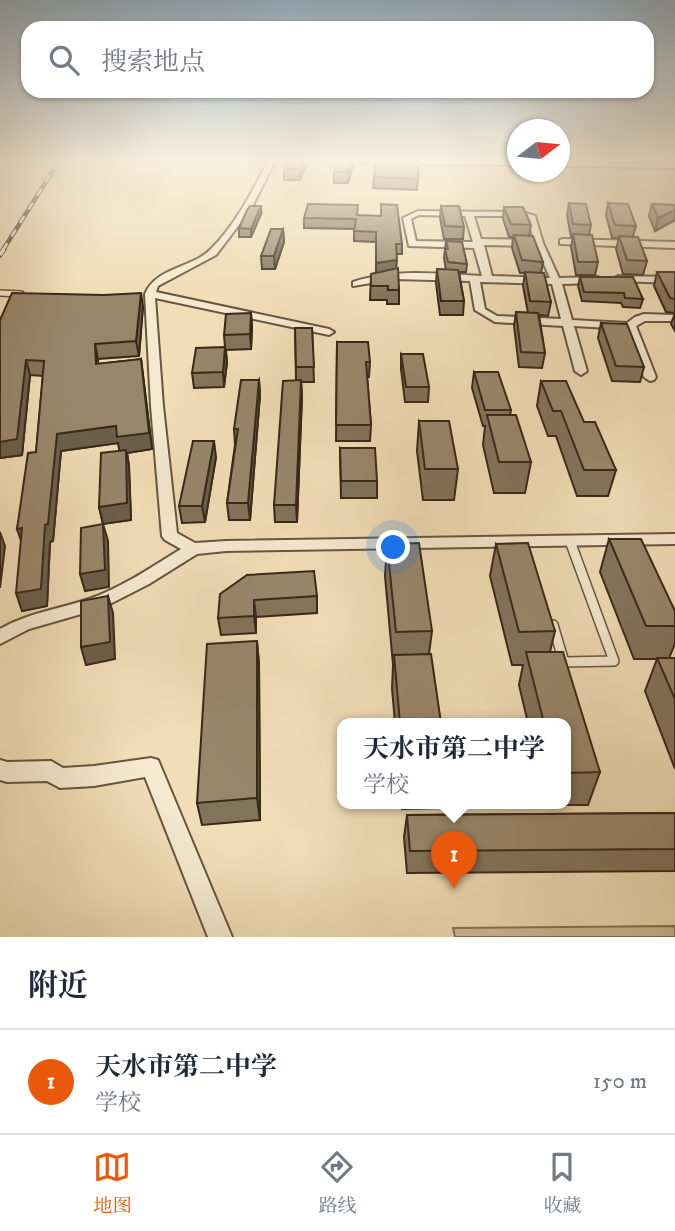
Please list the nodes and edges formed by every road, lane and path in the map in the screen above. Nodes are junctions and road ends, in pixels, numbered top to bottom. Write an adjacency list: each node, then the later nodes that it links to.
1 (249, 205): 14 (street)
2 (469, 214): 4 (street); 5 (street); 5 (street)
3 (563, 242): 6 (street)
4 (539, 243): 5 (street); 10 (street)
5 (479, 244): 8 (street)
6 (675, 245)
7 (475, 279): 8 (street); 11 (street); 16 (street)
8 (488, 279): 10 (street)
9 (675, 280): 10 (street)
10 (556, 281): 16 (street)
11 (356, 284)
12 (0, 293): 13 (lane)
13 (31, 294)
14 (146, 298): 18 (street); 23 (street)
15 (675, 318): 17 (street)
16 (568, 325): 17 (street); 19 (street)
17 (629, 326): 20 (street)
18 (329, 332)
19 (581, 371)
20 (650, 377)
21 (675, 539): 22 (street)
22 (570, 541): 23 (street); 24 (lane)
23 (192, 549): 25 (street)
24 (548, 608)
25 (0, 637)
26 (0, 770): 27 (street)
27 (220, 937)

